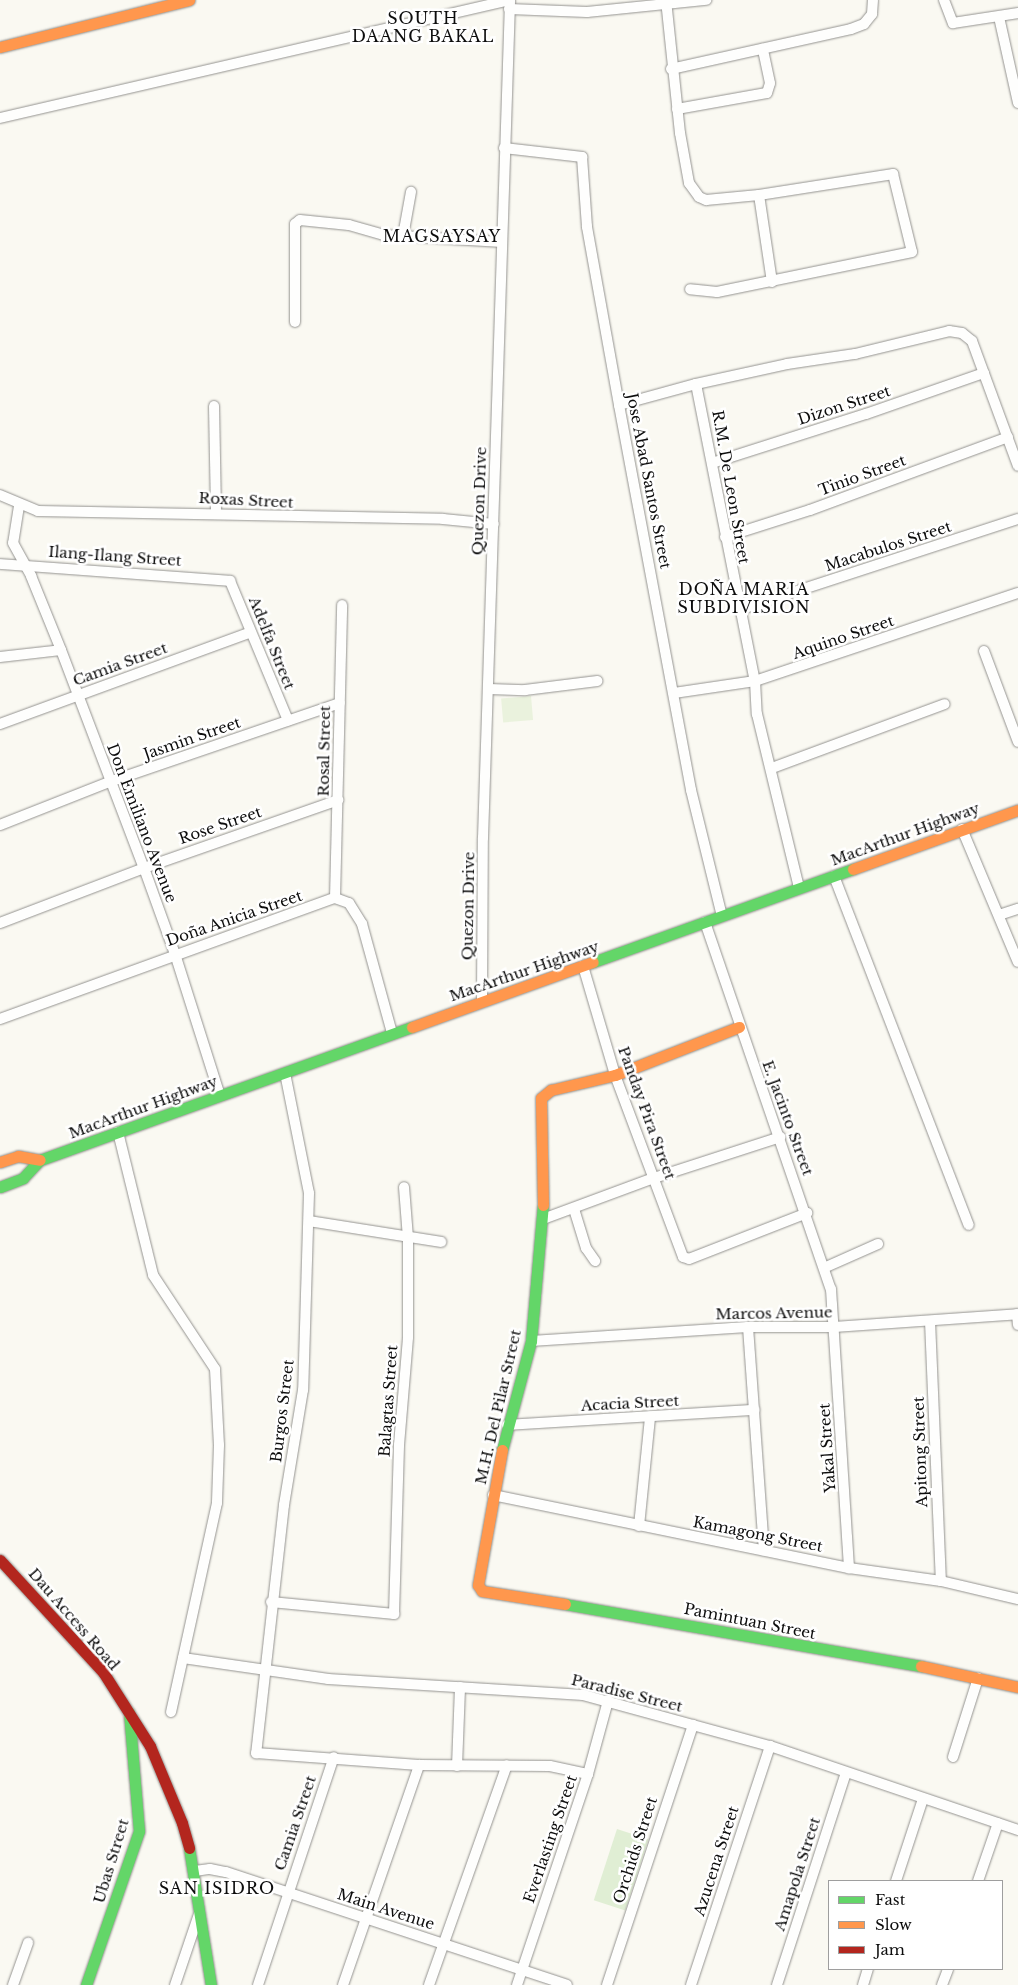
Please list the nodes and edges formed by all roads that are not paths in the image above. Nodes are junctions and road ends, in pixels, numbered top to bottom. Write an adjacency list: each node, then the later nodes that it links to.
1 (189, 0): 9 (main road)
2 (706, 0): 6 (street)
3 (872, 0): 10 (street)
4 (944, 0): 8 (street)
5 (509, 3): 6 (street); 14 (street); 15 (street, Quezon Drive)
6 (666, 3): 11 (street)
7 (1018, 13): 8 (street)
8 (999, 17): 12 (street)
9 (0, 47)
10 (763, 50): 11 (street); 13 (street)
11 (672, 69): 13 (street)
12 (1018, 103)
13 (677, 109): 17 (street)
14 (0, 118)
15 (504, 148): 19 (street, Quezon Drive); 25 (street, Jose Abad Santos Street)
16 (411, 192): 18 (street)
17 (760, 195): 20 (street); 20 (street)
18 (404, 236): 19 (street); 22 (street)
19 (502, 242): 34 (street, Quezon Drive)
20 (772, 282): 21 (street)
21 (690, 289)
22 (295, 322)
23 (984, 373): 24 (street); 27 (street); 28 (street, Dizon Street)
24 (696, 384): 25 (street); 28 (street, R.M. De Leon Street)
25 (619, 405): 49 (street, Jose Abad Santos Street)
26 (214, 406): 32 (street)
27 (1008, 437): 29 (street); 35 (street, Tinio Street)
28 (712, 463): 35 (street, R.M. De Leon Street)
29 (1018, 466)
30 (0, 496): 31 (street, Roxas Street)
31 (19, 506): 32 (street, Roxas Street); 37 (street, Don Emiliano Avenue)
32 (216, 512): 34 (street, Roxas Street)
33 (1018, 519): 41 (street, Macabulos Street)
34 (494, 524): 48 (street, Quezon Drive)
35 (724, 538): 41 (street, R.M. De Leon Street)
36 (0, 564): 37 (street, Ilang-Ilang Street)
37 (25, 564): 38 (street, Ilang-Ilang Street); 43 (street, Don Emiliano Avenue)
38 (227, 580): 42 (street, Adelfa Street)
39 (1018, 593): 47 (street, Aquino Street)
40 (342, 605): 51 (street, Rosal Street)
41 (739, 610): 47 (street, R.M. De Leon Street)
42 (250, 632): 50 (street, Camia Street); 53 (street, Adelfa Street)
43 (61, 650): 45 (street); 50 (street, Don Emiliano Avenue)
44 (984, 651): 55 (street)
45 (0, 657)
46 (597, 681): 48 (street)
47 (755, 682): 49 (street, Aquino Street); 56 (street, R.M. De Leon Street)
48 (489, 689): 74 (street, Quezon Drive)
49 (674, 693): 68 (street, Jose Abad Santos Street)
50 (78, 696): 54 (street, Camia Street); 57 (street, Don Emiliano Avenue)
51 (340, 703): 53 (street, Jasmin Street); 58 (street, Rosal Street)
52 (945, 704): 56 (street)
53 (288, 720): 57 (street, Jasmin Street)
54 (0, 724)
55 (1018, 742)
56 (772, 768): 64 (street, R.M. De Leon Street)
57 (109, 782): 60 (street, Jasmin Street); 62 (street, Don Emiliano Avenue)
58 (338, 800): 62 (street, Rose Street); 65 (street, Rosal Street)
59 (1018, 810): 61 (main road, MacArthur Highway)
60 (0, 825)
61 (962, 829): 63 (main road, MacArthur Highway); 67 (street)
62 (144, 868): 70 (street, Rose Street); 71 (street, Don Emiliano Avenue)
63 (834, 876): 64 (main road, MacArthur Highway); 92 (street)
64 (800, 888): 68 (main road, MacArthur Highway)
65 (335, 898): 71 (street, Doña Anicia Street); 77 (street)
66 (1018, 908): 67 (street)
67 (999, 915): 72 (street)
68 (722, 916): 69 (main road, MacArthur Highway)
69 (705, 922): 73 (main road, MacArthur Highway); 76 (street, E. Jacinto Street)
70 (0, 924)
71 (175, 954): 75 (street, Doña Anicia Street); 80 (street, Don Emiliano Avenue)
72 (1018, 962)
73 (584, 966): 74 (main road, MacArthur Highway); 79 (street, Panday Pira Street)
74 (482, 1002): 77 (main road, MacArthur Highway)
75 (0, 1019)
76 (739, 1027): 79 (main road); 82 (street, E. Jacinto Street)
77 (392, 1033): 78 (main road, MacArthur Highway)
78 (285, 1073): 80 (main road, MacArthur Highway); 91 (street, Burgos Street)
79 (616, 1075): 85 (street, Panday Pira Street); 90 (main road, M.H. Del Pilar Street)
80 (220, 1096): 81 (main road, MacArthur Highway)
81 (118, 1132): 83 (main road, MacArthur Highway); 116 (street)
82 (780, 1137): 85 (street); 89 (street, E. Jacinto Street)
83 (40, 1160): 84 (main road, MacArthur Highway); 86 (main road, MacArthur Highway)
84 (0, 1162)
85 (654, 1178): 88 (street); 89 (street, Panday Pira Street)
86 (0, 1187)
87 (404, 1188): 93 (street, Balagtas Street)
88 (574, 1209): 90 (street); 96 (street)
89 (807, 1213): 97 (street, E. Jacinto Street)
90 (543, 1220): 103 (main road, M.H. Del Pilar Street)
91 (309, 1221): 93 (street); 115 (street, Burgos Street)
92 (969, 1224)
93 (408, 1238): 94 (street); 115 (street, Balagtas Street)
94 (441, 1242)
95 (878, 1244): 97 (street)
96 (595, 1261)
97 (826, 1267): 101 (street, E. Jacinto Street)
98 (1018, 1314): 99 (street, Marcos Avenue); 100 (street)
99 (930, 1321): 101 (street, Marcos Avenue); 112 (street, Apitong Street)
100 (1018, 1325)
101 (834, 1327): 102 (street, Marcos Avenue); 111 (street, Yakal Street)
102 (748, 1328): 103 (street, Marcos Avenue); 104 (street)
103 (532, 1341): 106 (main road, M.H. Del Pilar Street)
104 (754, 1410): 105 (street, Acacia Street); 109 (street)
105 (650, 1417): 106 (street, Acacia Street); 108 (street)
106 (508, 1425): 107 (main road, M.H. Del Pilar Street)
107 (493, 1495): 108 (street, Kamagong Street); 113 (main road, M.H. Del Pilar Street)
108 (639, 1526): 109 (street, Kamagong Street)
109 (764, 1550): 111 (street, Kamagong Street)
110 (0, 1560): 122 (main road, Dau Access Road)
111 (850, 1568): 112 (street, Kamagong Street)
112 (941, 1581): 114 (street, Kamagong Street)
113 (478, 1584): 118 (main road, Pamintuan Street)
114 (1018, 1599)
115 (271, 1602): 117 (street, Burgos Street)
116 (183, 1658): 117 (street, Paradise Street); 123 (street)
117 (266, 1670): 119 (street, Paradise Street); 126 (street, Burgos Street)
118 (978, 1678): 120 (main road, Pamintuan Street); 127 (street)
119 (460, 1687): 121 (street, Paradise Street); 130 (street)
120 (1018, 1687)
121 (608, 1701): 124 (street, Paradise Street); 131 (street, Everlasting Street)
122 (129, 1712): 136 (main road, Dau Access Road); 148 (main road, Ubas Street)
123 (171, 1712)
124 (693, 1726): 125 (street, Paradise Street); 156 (street, Orchids Street)
125 (770, 1746): 132 (street, Paradise Street); 157 (street, Azucena Street)
126 (334, 1757): 128 (street); 139 (street, Camia Street)
127 (953, 1757)
128 (420, 1765): 130 (street); 141 (street)
129 (507, 1765): 130 (street); 131 (street); 143 (street)
130 (457, 1766)
131 (588, 1774): 144 (street, Everlasting Street)
132 (846, 1774): 133 (street, Paradise Street); 158 (street, Amapola Street)
133 (922, 1799): 134 (street, Paradise Street); 137 (street)
134 (998, 1823): 135 (street, Paradise Street); 138 (street)
135 (1018, 1830)
136 (195, 1872): 139 (street, Main Avenue); 140 (main road, Dau Access Road)
137 (896, 1880)
138 (978, 1880)
139 (287, 1893): 141 (street, Main Avenue); 151 (street, Camia Street)
140 (202, 1906): 149 (street); 150 (main road, Dau Access Road)
141 (365, 1919): 143 (street, Main Avenue); 152 (street)
142 (28, 1943): 147 (street)
143 (443, 1943): 144 (street, Main Avenue); 153 (street)
144 (522, 1968): 154 (street, Everlasting Street); 155 (street, Main Avenue)
145 (868, 1970): 159 (street)
146 (948, 1970): 160 (street)
147 (12, 1985)
148 (86, 1985)
149 (175, 1985)
150 (211, 1985)
151 (258, 1985)
152 (343, 1985)
153 (430, 1985)
154 (517, 1985)
155 (567, 1985)
156 (606, 1985)
157 (691, 1985)
158 (777, 1985)
159 (863, 1985)
160 (942, 1985)

